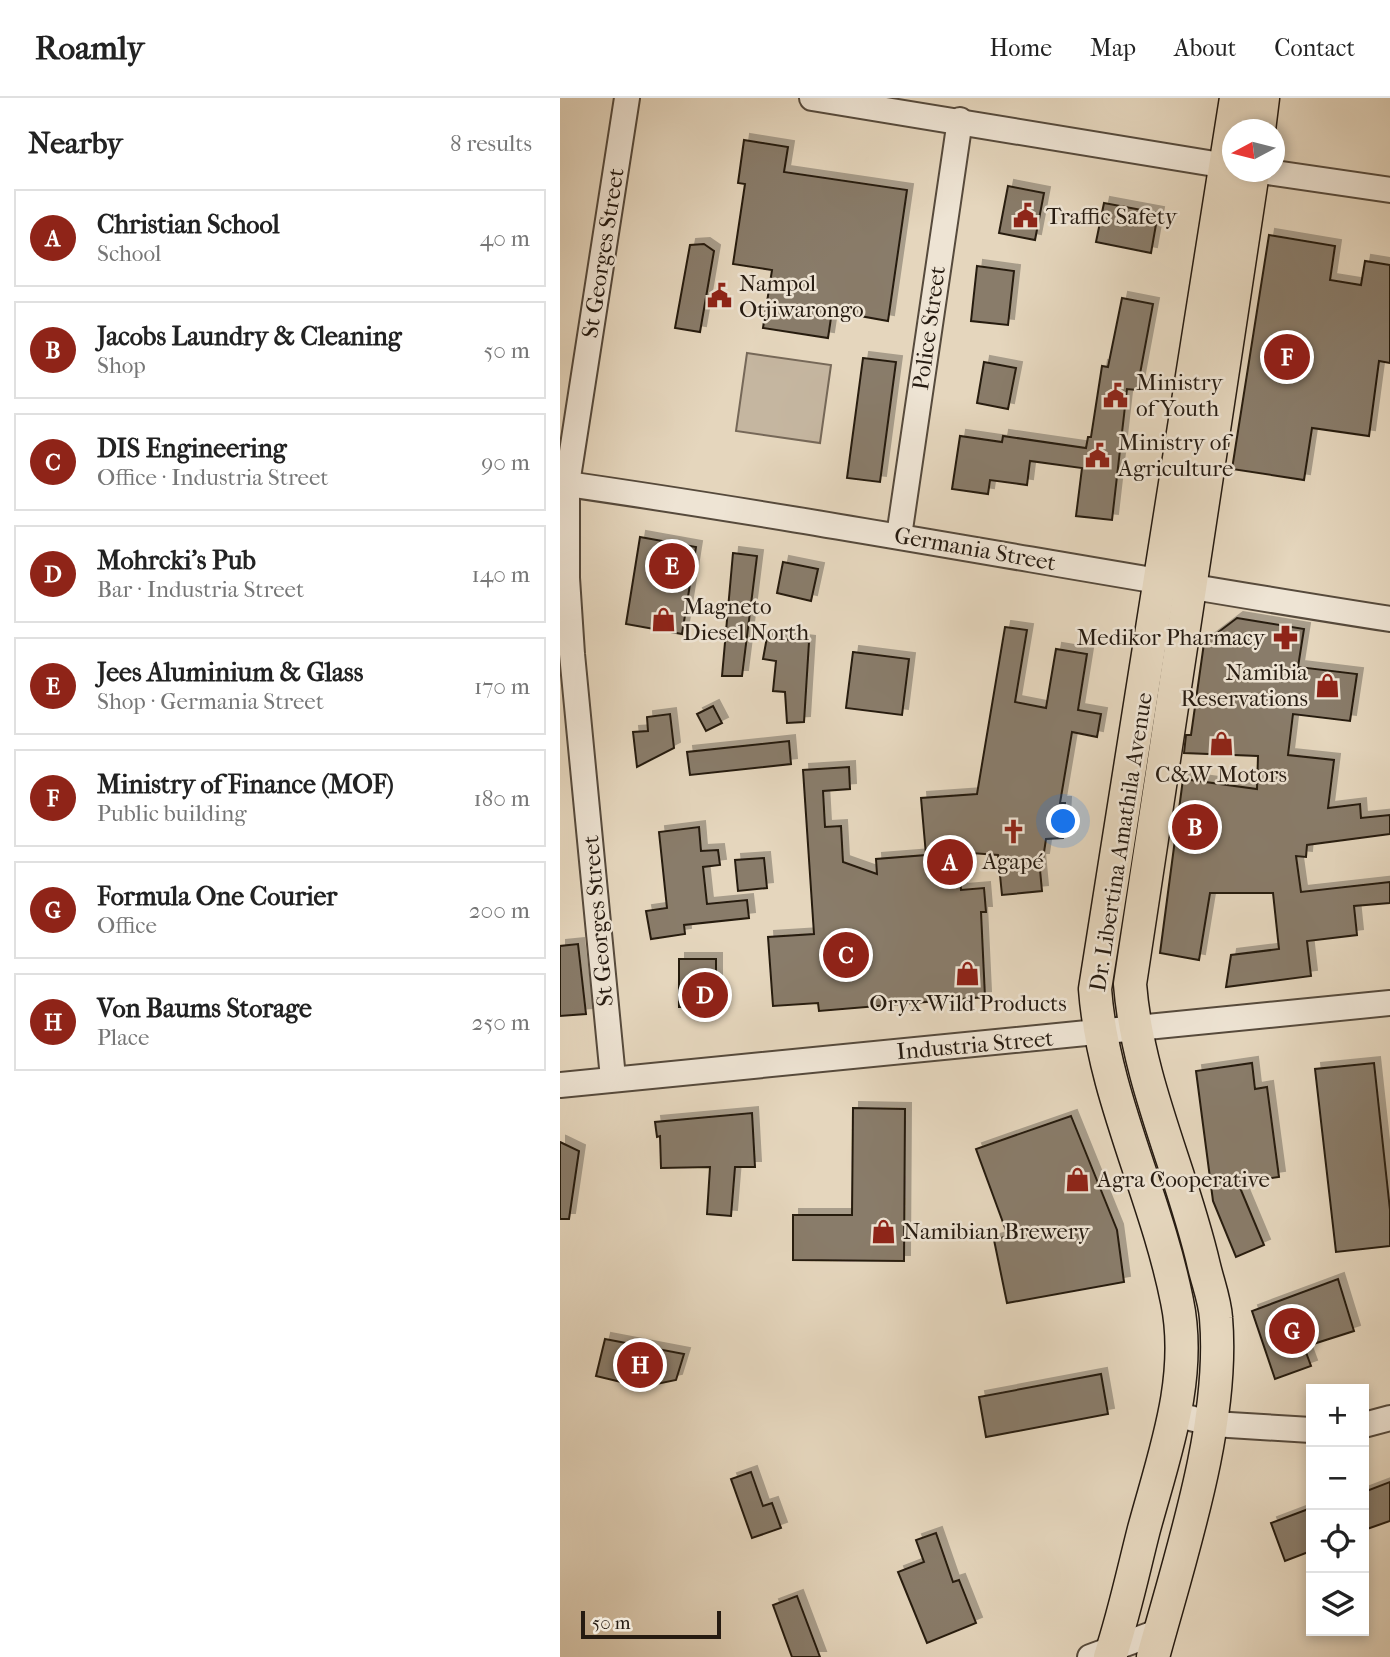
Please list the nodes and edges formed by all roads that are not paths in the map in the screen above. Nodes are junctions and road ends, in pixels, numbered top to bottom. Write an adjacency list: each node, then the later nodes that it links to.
1 (627, 98): 12 (street, St Georges Street)
2 (812, 98): 7 (street)
3 (1236, 98): 5 (main road, Dr. Libertina Amathila Avenue)
4 (1264, 98): 6 (main road)
5 (1237, 119)
6 (1261, 119)
7 (960, 120): 8 (street); 13 (street, Police Street)
8 (1222, 165)
9 (1285, 175): 11 (street)
10 (1236, 182): 14 (main road, Dr. Libertina Amathila Avenue)
11 (1390, 190)
12 (564, 484): 13 (street, Germania Street); 16 (street, St Georges Street)
13 (899, 536): 14 (street, Germania Street)
14 (1177, 585): 15 (street, Germania Street); 18 (main road, Dr. Libertina Amathila Avenue); 19 (main road, Dr. Libertina Amathila Avenue)
15 (1390, 619)
16 (571, 754): 20 (street, St Georges Street)
17 (1390, 1003): 18 (street, Industria Street)
18 (1133, 1030): 19 (street, Industria Street); 24 (main road, Dr. Libertina Amathila Avenue)
19 (1098, 1034): 20 (street, Industria Street); 22 (main road, Dr. Libertina Amathila Avenue)
20 (612, 1078): 21 (street, Industria Street)
21 (560, 1085)
22 (1175, 1414): 24 (street); 28 (main road, Dr. Libertina Amathila Avenue)
23 (1390, 1418): 25 (street)
24 (1213, 1424): 26 (street); 27 (main road, Dr. Libertina Amathila Avenue)
25 (1369, 1424)
26 (1306, 1430)
27 (1157, 1644): 28 (street)
28 (1104, 1654)

